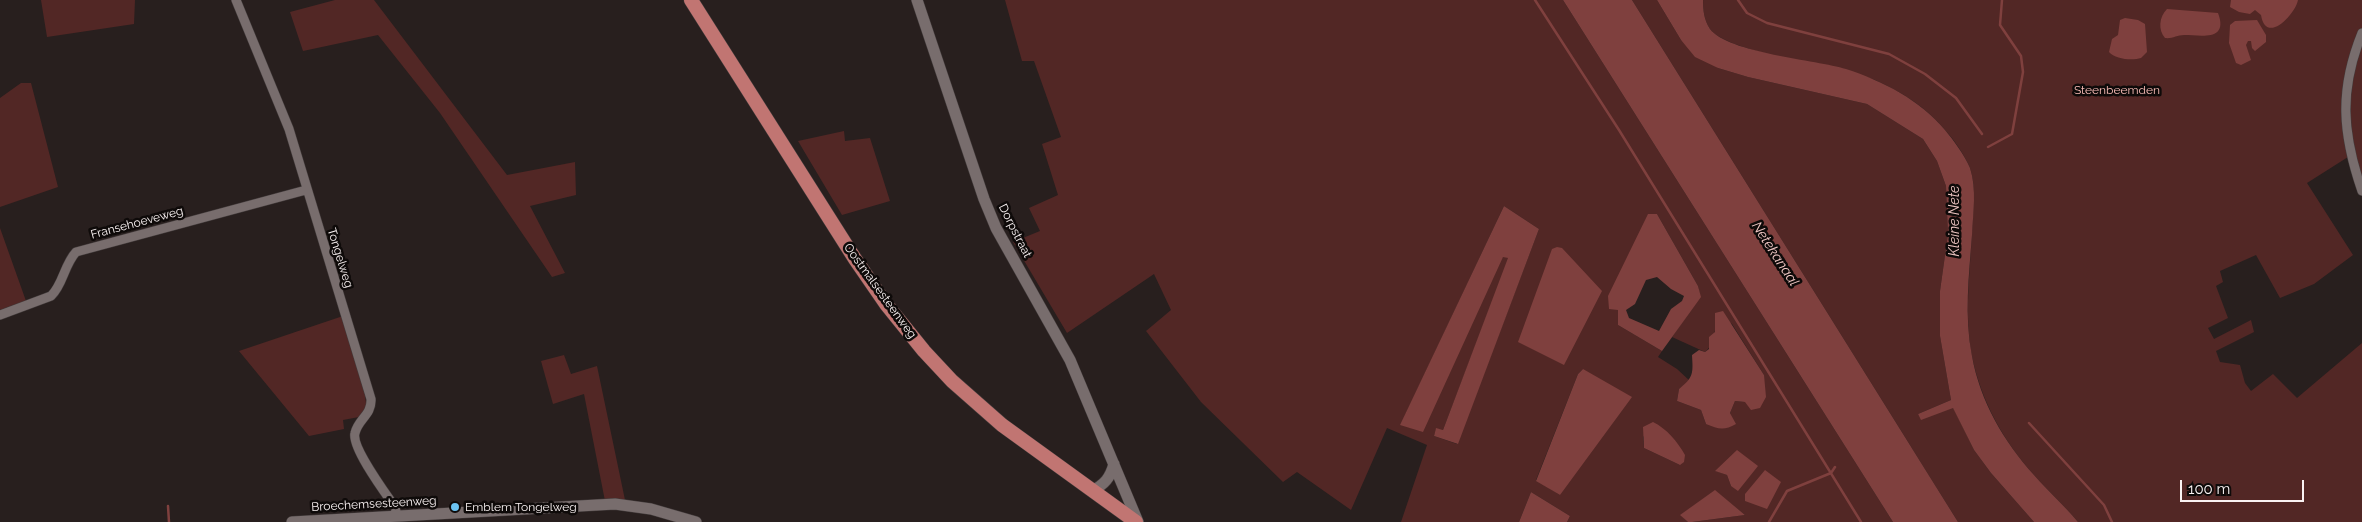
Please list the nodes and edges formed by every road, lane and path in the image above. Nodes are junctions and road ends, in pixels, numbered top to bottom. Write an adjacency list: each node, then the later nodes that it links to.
1 (236, 0): 5 (street, Tongelweg)
2 (691, 0): 9 (main road, Oostmalsesteenweg)
3 (918, 0): 8 (street, Dorpstraat)
4 (2362, 33): 6 (street)
5 (306, 190): 7 (street, Fransehoeveweg); 10 (street, Tongelweg)
6 (2362, 191)
7 (0, 315)
8 (1116, 470): 9 (street); 14 (street, Dorpstraat)
9 (1098, 495): 14 (main road, Oostmalsesteenweg)
10 (397, 516): 11 (street, Broechemsesteenweg); 12 (street, Broechemsesteenweg)
11 (414, 518): 13 (street, Broechemsesteenweg)
12 (292, 522)
13 (696, 522)
14 (1137, 522)

